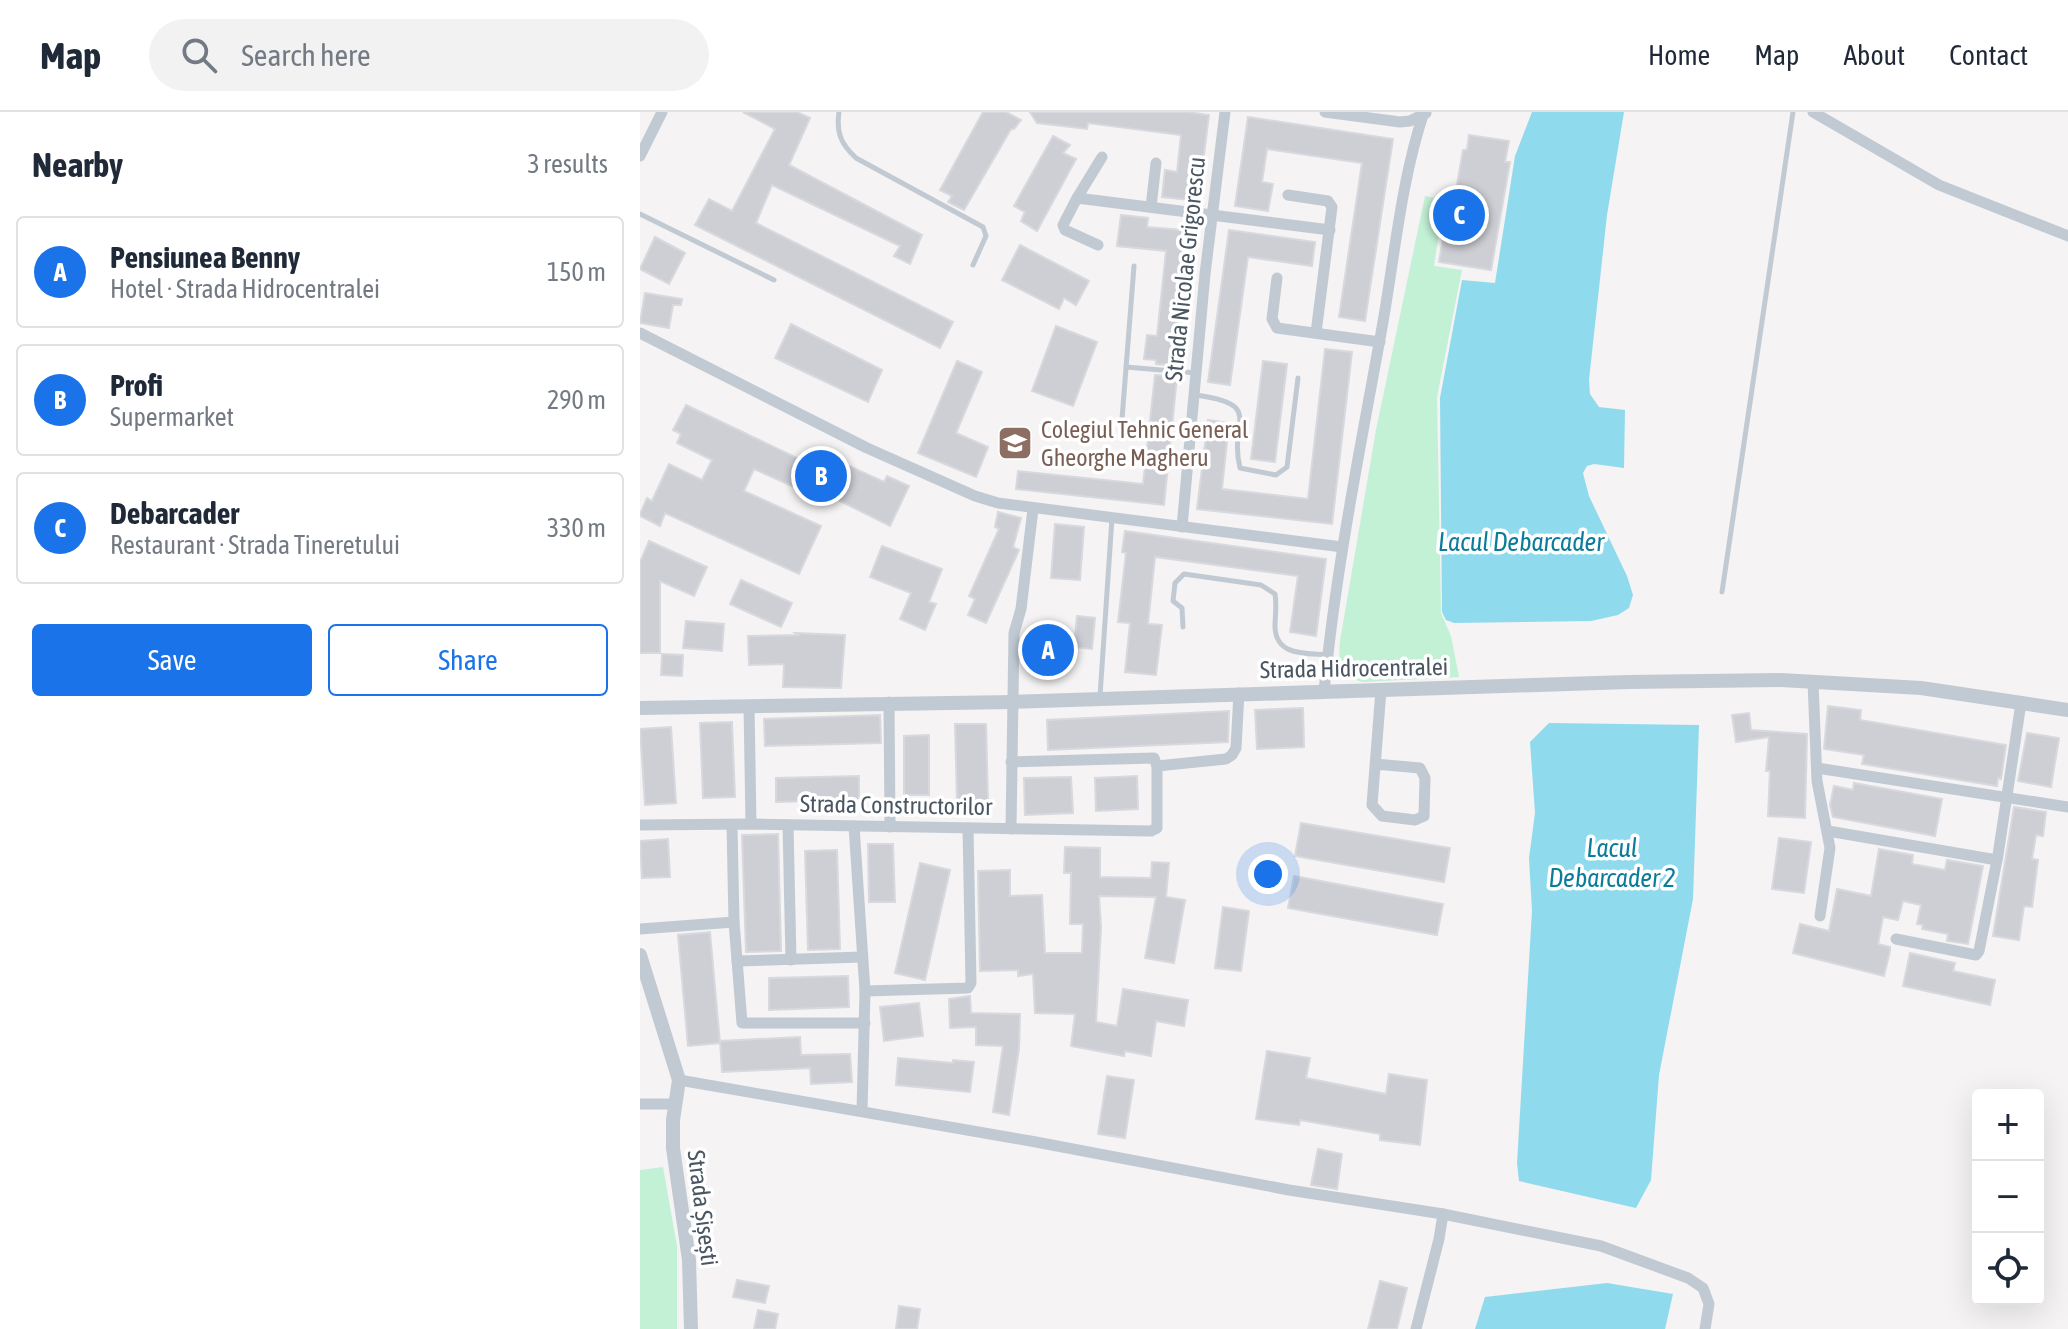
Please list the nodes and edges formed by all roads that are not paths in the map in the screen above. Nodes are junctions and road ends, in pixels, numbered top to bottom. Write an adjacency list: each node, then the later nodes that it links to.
1 (662, 112): 8 (street)
2 (839, 112): 19 (lane)
3 (1225, 112): 15 (street, Strada Nicolae Grigorescu)
4 (1325, 112): 7 (street)
5 (1793, 112): 35 (lane)
6 (1813, 112): 17 (street)
7 (1425, 113): 25 (street)
8 (640, 156)
9 (1102, 157): 12 (street)
10 (1156, 163): 13 (street)
11 (1288, 195): 16 (street)
12 (1077, 198): 13 (street); 18 (street)
13 (1151, 207): 15 (street)
14 (640, 214): 22 (lane)
15 (1211, 215): 16 (street); 27 (street, Strada Nicolae Grigorescu)
16 (1330, 230): 24 (street)
17 (2068, 236)
18 (1098, 245)
19 (973, 265)
20 (1134, 266): 26 (lane)
21 (1277, 278): 24 (street)
22 (774, 280)
23 (640, 333): 31 (street)
24 (1316, 333): 25 (street)
25 (1380, 342): 34 (street)
26 (1126, 367): 27 (lane); 30 (lane)
27 (1196, 373): 29 (street, Strada Nicolae Grigorescu)
28 (1298, 378): 29 (lane)
29 (1194, 395): 33 (street, Strada Nicolae Grigorescu)
30 (1122, 419)
31 (1033, 509): 32 (street); 44 (street)
32 (1112, 517): 33 (street); 42 (lane)
33 (1182, 527): 34 (street)
34 (1342, 547): 37 (street)
35 (1722, 592)
36 (1183, 627): 37 (lane)
37 (1328, 655): 40 (street)
38 (1813, 682): 39 (street, Strada Hidrocentralei); 45 (street, Strada Hidrocentralei); 52 (street)
39 (1381, 690): 40 (street, Strada Hidrocentralei); 50 (street)
40 (1324, 692): 41 (street, Strada Hidrocentralei)
41 (1239, 693): 42 (street, Strada Hidrocentralei); 51 (street)
42 (1100, 698): 44 (street, Strada Hidrocentralei)
43 (889, 702): 44 (street, Strada Hidrocentralei); 46 (street, Strada Hidrocentralei); 60 (street)
44 (1012, 702): 49 (street)
45 (2021, 703): 48 (street, Strada Hidrocentralei); 53 (street)
46 (749, 705): 47 (street, Strada Hidrocentralei); 55 (street)
47 (640, 708)
48 (2068, 710)
49 (1011, 762): 51 (street); 62 (street)
50 (1375, 764): 50 (street)
51 (1157, 766): 62 (street, Strada Constructorilor)
52 (1817, 768): 53 (street); 63 (street)
53 (2007, 798): 54 (street); 64 (street)
54 (2068, 807)
55 (751, 824): 57 (street, Strada Constructorilor); 58 (street, Strada Constructorilor)
56 (640, 825): 57 (street, Strada Constructorilor)
57 (732, 825): 66 (street)
58 (788, 825): 59 (street, Strada Constructorilor); 71 (street)
59 (854, 826): 60 (street, Strada Constructorilor); 70 (street)
60 (890, 827): 61 (street, Strada Constructorilor)
61 (968, 828): 62 (street, Strada Constructorilor); 73 (street)
62 (1011, 829)
63 (1828, 831): 64 (street); 65 (street)
64 (1997, 860): 68 (street)
65 (1820, 916)
66 (734, 922): 67 (street); 72 (street)
67 (640, 929)
68 (1896, 939)
69 (640, 955): 75 (street, Strada Șișești)
70 (862, 957): 71 (street); 73 (street)
71 (791, 960): 72 (street)
72 (737, 961): 74 (street)
73 (865, 991): 74 (street)
74 (865, 1023): 78 (street)
75 (679, 1080): 77 (street, Strada Șișești); 78 (street)
76 (640, 1104): 77 (street)
77 (676, 1104): 80 (street, Strada Șișești)
78 (862, 1111): 79 (street)
79 (1443, 1214): 81 (street); 82 (street)
80 (691, 1329)
81 (1416, 1329)
82 (1705, 1329)

